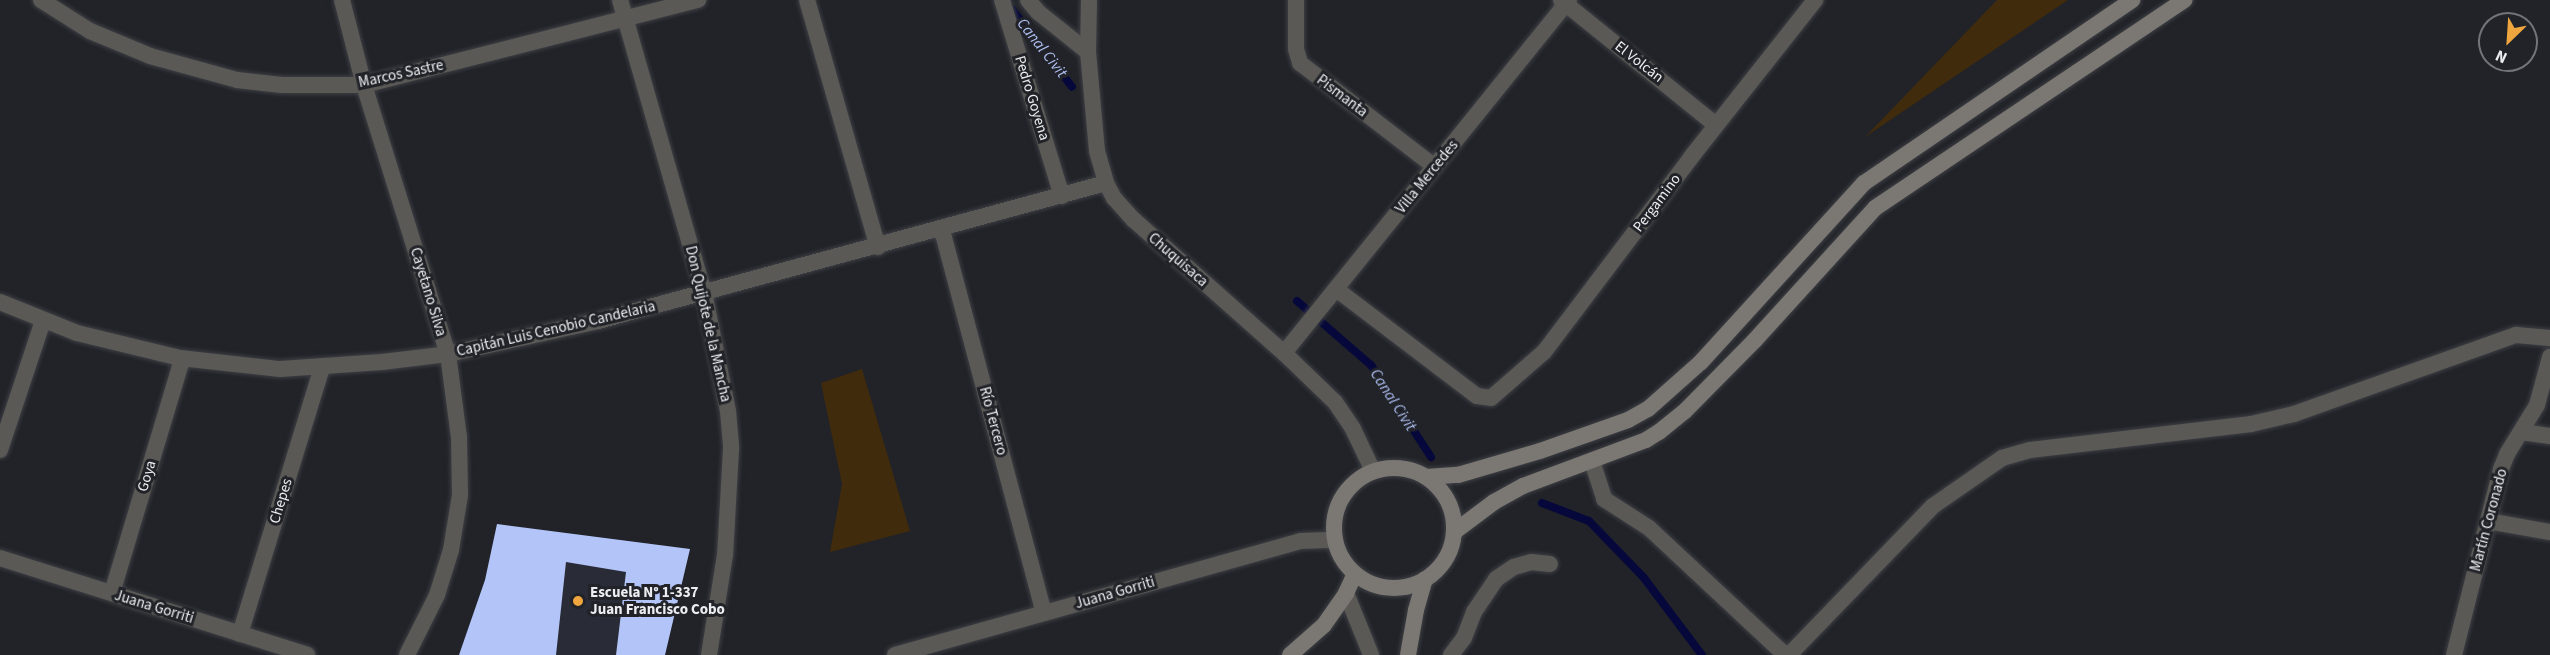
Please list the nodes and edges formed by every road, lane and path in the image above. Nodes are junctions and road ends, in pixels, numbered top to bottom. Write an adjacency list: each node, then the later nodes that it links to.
1 (41, 0): 16 (street, Marcos Sastre)
2 (342, 0): 16 (street, Cayetano Silva)
3 (620, 0): 14 (street, Don Quijote de la Mancha)
4 (698, 0): 14 (street, Marcos Sastre)
5 (807, 0): 22 (street)
6 (1002, 0): 20 (street, Pedro Goyena)
7 (1029, 0): 15 (street)
8 (1089, 0): 15 (street, Chuquisaca)
9 (1296, 0): 18 (street, Pismanta)
10 (1815, 0): 17 (street, Pergamino)
11 (2132, 0): 38 (main road)
12 (2184, 0): 36 (main road)
13 (1565, 1): 17 (street, El Volcán); 18 (street, Villa Mercedes)
14 (626, 20): 16 (street, Marcos Sastre); 24 (street, Don Quijote de la Mancha)
15 (1088, 52): 19 (street, Chuquisaca)
16 (364, 85): 29 (street, Cayetano Silva)
17 (1716, 125): 23 (street, Pergamino)
18 (1435, 166): 23 (street, Villa Mercedes)
19 (1106, 183): 20 (street, Capitán Luis Cenobio Candelaria); 28 (street, Chuquisaca)
20 (1062, 196): 21 (street, Capitán Luis Cenobio Candelaria)
21 (942, 230): 22 (street, Capitán Luis Cenobio Candelaria); 49 (street, Río Tercero)
22 (878, 247): 24 (street, Capitán Luis Cenobio Candelaria)
23 (1336, 289): 28 (street, Villa Mercedes)
24 (704, 292): 29 (street, Capitán Luis Cenobio Candelaria); 53 (street, Don Quijote de la Mancha)
25 (0, 302): 26 (street, Capitán Luis Cenobio Candelaria)
26 (43, 321): 30 (street, Capitán Luis Cenobio Candelaria); 35 (street)
27 (2550, 338): 59 (street)
28 (1284, 353): 37 (street, Chuquisaca)
29 (448, 354): 32 (street, Capitán Luis Cenobio Candelaria); 52 (street, Cayetano Silva)
30 (182, 359): 32 (street, Capitán Luis Cenobio Candelaria); 48 (street, Goya)
31 (2549, 364): 33 (street, Martín Coronado)
32 (322, 367): 50 (street, Chepes)
33 (2521, 432): 34 (street); 39 (street, Martín Coronado)
34 (2550, 436)
35 (0, 450)
36 (1592, 461): 40 (main road); 59 (street)
37 (1374, 471): 38 (main road); 42 (main road)
38 (1426, 477): 40 (main road)
39 (2488, 521): 41 (street); 60 (street, Martín Coronado)
40 (1454, 532): 46 (main road)
41 (2550, 532)
42 (1335, 540): 45 (main road); 49 (street, Juana Gorriti)
43 (0, 558): 48 (street, Juana Gorriti)
44 (1550, 564): 58 (street)
45 (1355, 574): 46 (main road); 47 (main road)
46 (1425, 579): 57 (main road)
47 (1346, 593): 55 (main road); 56 (street)
48 (112, 594): 50 (street, Juana Gorriti)
49 (1044, 613): 54 (street, Juana Gorriti)
50 (240, 634): 51 (street, Juana Gorriti)
51 (307, 655)
52 (407, 655)
53 (709, 655)
54 (896, 655)
55 (1290, 655)
56 (1371, 655)
57 (1408, 655)
58 (1451, 655)
59 (1787, 655)
60 (2454, 655)

